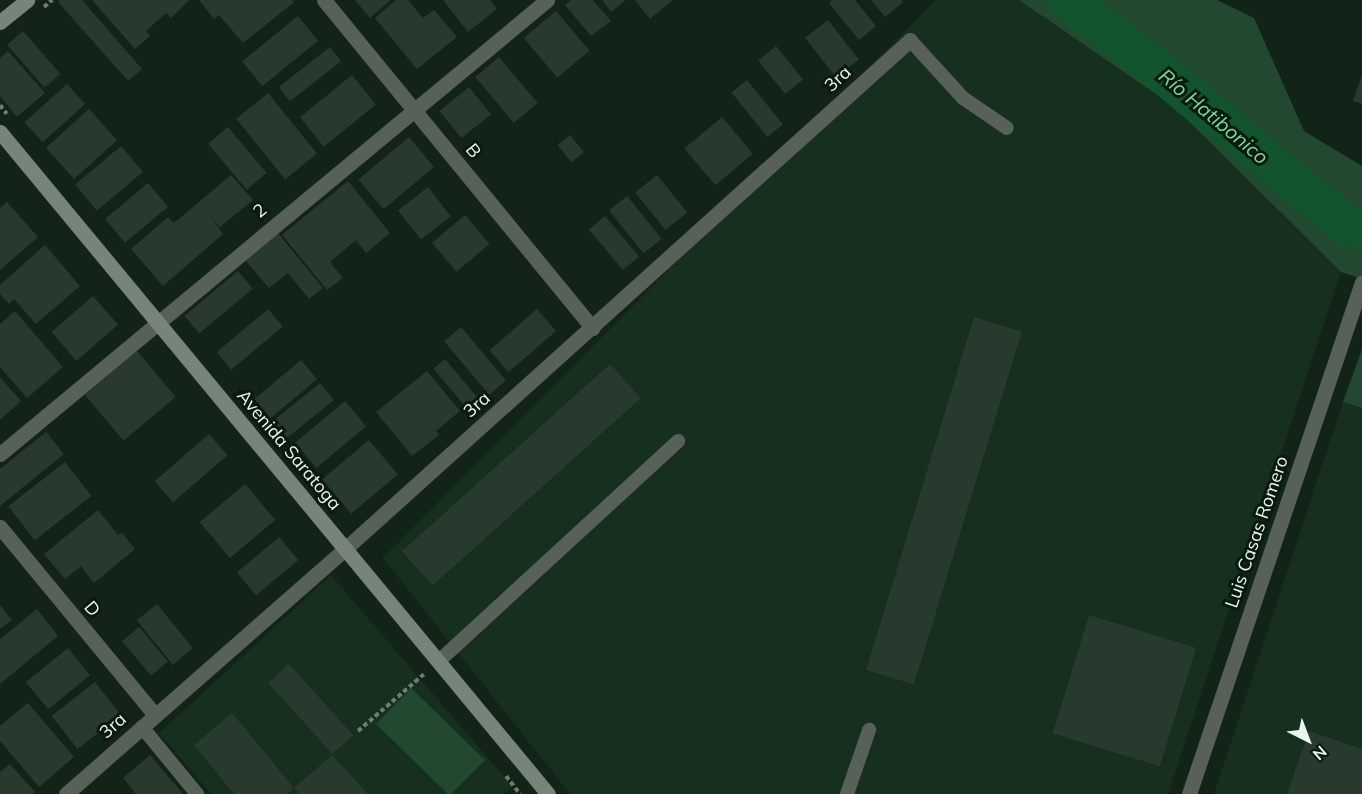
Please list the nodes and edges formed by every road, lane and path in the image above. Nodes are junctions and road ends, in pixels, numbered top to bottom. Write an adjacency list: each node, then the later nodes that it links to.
1 (27, 0): 4 (main road)
2 (324, 0): 6 (street, B)
3 (547, 0): 6 (street, 2)
4 (0, 22)
5 (910, 40): 7 (lane); 11 (street, 3ra)
6 (414, 109): 10 (street, 2); 11 (street, B)
7 (1007, 128)
8 (0, 132): 10 (main road, Avenida Saratoga)
9 (1362, 282): 26 (street, Luis Casas Romero)
10 (156, 322): 13 (street, 2); 15 (main road, Avenida Saratoga)
11 (592, 327): 15 (street, 3ra)
12 (678, 441): 16 (lane)
13 (0, 454)
14 (0, 527): 18 (street, D)
15 (346, 548): 16 (main road, Avenida Saratoga); 18 (street, 3ra)
16 (439, 661): 22 (main road, Avenida Saratoga)
17 (424, 674): 21 (path)
18 (155, 715): 19 (street, 3ra)
19 (142, 727): 23 (street, 3ra); 24 (lane)
20 (869, 730): 25 (lane)
21 (358, 731)
22 (544, 792)
23 (66, 794)
24 (197, 794)
25 (847, 794)
26 (1189, 794)

